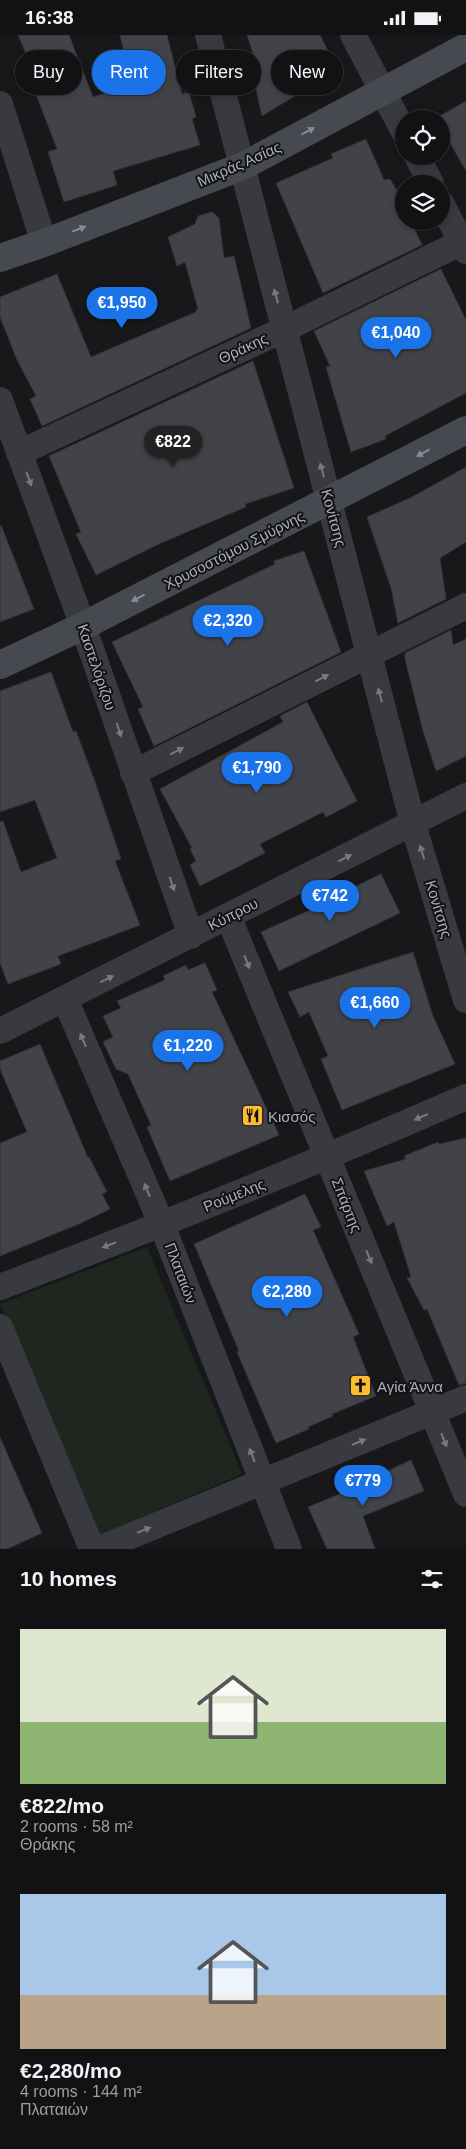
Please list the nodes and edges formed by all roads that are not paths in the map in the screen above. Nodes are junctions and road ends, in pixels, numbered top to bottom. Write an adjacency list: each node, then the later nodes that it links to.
1 (208, 35): 7 (street, Κονίτσης)
2 (353, 35): 4 (street)
3 (466, 47): 4 (street, Μικράς Ασίας)
4 (383, 91): 6 (street); 7 (street, Μικράς Ασίας, one-way to 4)
5 (0, 104): 9 (street)
6 (395, 114)
7 (242, 166): 9 (street, Μικράς Ασίας, one-way to 7); 12 (street, Κονίτσης, one-way to 7)
8 (450, 219): 10 (street)
9 (44, 243): 11 (street, Μικράς Ασίας)
10 (464, 244): 12 (street, Θράκης)
11 (0, 258)
12 (285, 329): 15 (street, Θράκης); 16 (street, Κονίτσης, one-way to 12)
13 (0, 400): 15 (street, Καστελόριζου)
14 (466, 430): 16 (street, Χρυσοστόμου Σμύρνης, one-way to 16)
15 (19, 453): 18 (street, Καστελόριζου, one-way to 18)
16 (330, 501): 18 (street, Χρυσοστόμου Σμύρνης, one-way to 18); 19 (street, Κονίτσης)
17 (466, 606): 19 (street)
18 (83, 626): 20 (street, Χρυσοστόμου Σμύρνης); 21 (street, Καστελόριζου, one-way to 21)
19 (370, 654): 21 (street, one-way to 19); 23 (street, Κονίτσης, one-way to 19)
20 (0, 665)
21 (133, 773): 25 (street, Καστελόριζου, one-way to 25)
22 (466, 796): 23 (street, Κύπρου)
23 (414, 824): 24 (street, Κύπρου, one-way to 23); 27 (street, Κονίτσης, one-way to 23)
24 (228, 917): 25 (street, Κύπρου); 30 (street, Σπάρτης, one-way to 30)
25 (191, 936): 26 (street, Κύπρου, one-way to 25)
26 (65, 999): 28 (street, Κύπρου); 31 (street, Πλαταιών, one-way to 26)
27 (466, 1000)
28 (0, 1031)
29 (466, 1097): 30 (street, Ρούμελης, one-way to 30)
30 (327, 1157): 31 (street, Ρούμελης); 35 (street, Σπάρτης, one-way to 35)
31 (162, 1225): 32 (street, Ρούμελης, one-way to 32); 36 (street, Πλαταιών, one-way to 31)
32 (0, 1287)
33 (0, 1327): 38 (street)
34 (466, 1398): 35 (street)
35 (432, 1412): 36 (street, one-way to 35); 37 (street, Σπάρτης, one-way to 37)
36 (263, 1482): 39 (street, one-way to 36); 40 (street, Πλαταιών)
37 (466, 1494)
38 (92, 1549)
39 (99, 1549)
40 (289, 1549)

